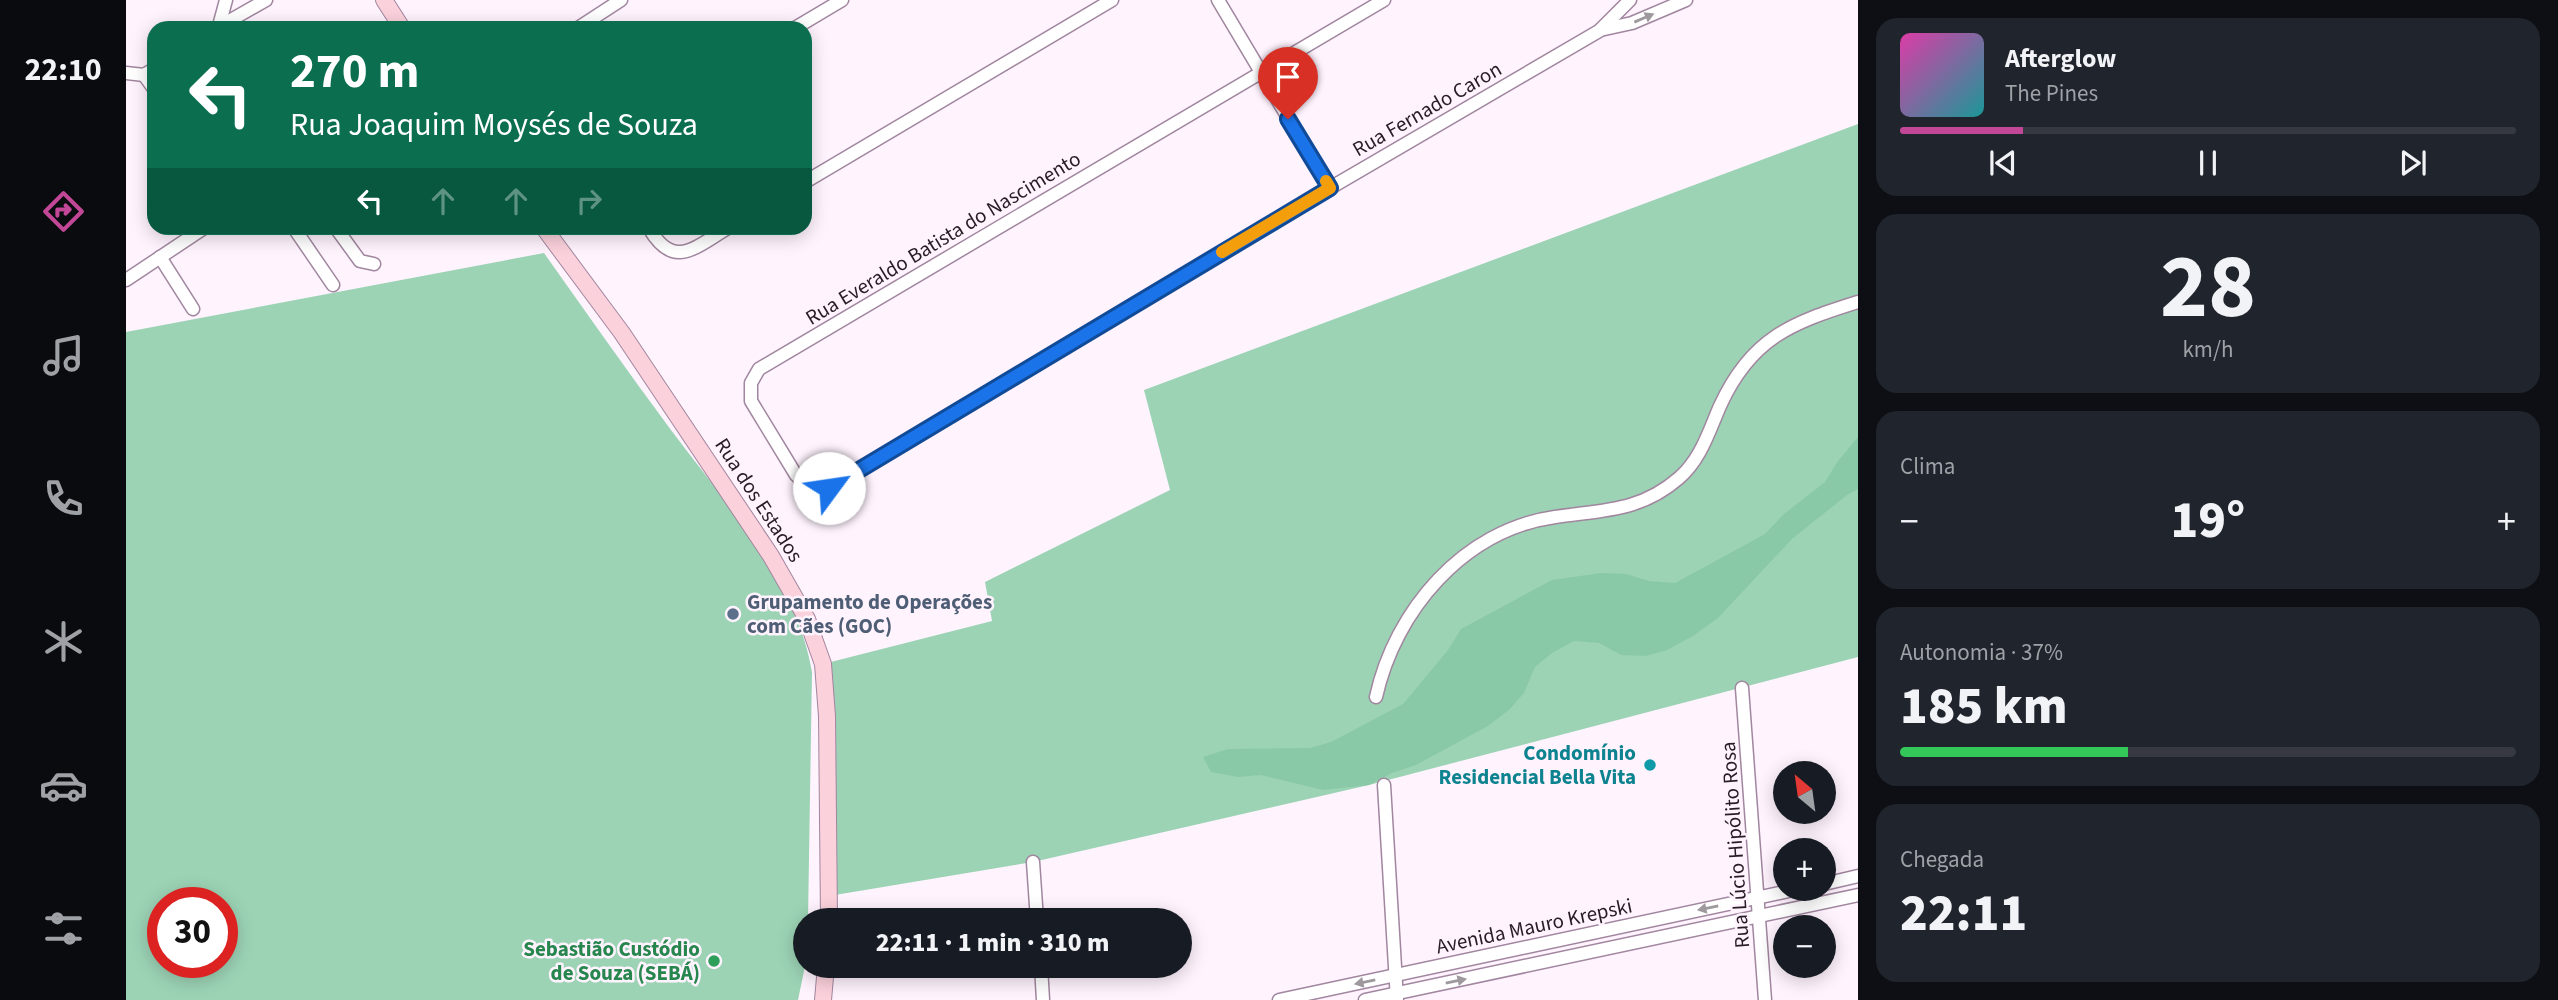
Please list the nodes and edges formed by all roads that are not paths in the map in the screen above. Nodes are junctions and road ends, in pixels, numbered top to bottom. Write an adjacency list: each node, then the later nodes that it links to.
1 (226, 0): 11 (street)
2 (266, 0): 12 (street)
3 (384, 0): 13 (street)
4 (621, 0): 14 (street)
5 (842, 0): 15 (street)
6 (1112, 0): 20 (street)
7 (1218, 0): 19 (street)
8 (1384, 0): 19 (street, Rua Everaldo Batista do Nascimento)
9 (1630, 0): 16 (street, Rua Fernado Caron)
10 (1686, 0): 16 (street, Rua Fernado Caron, one-way to 10)
11 (220, 21)
12 (229, 21)
13 (398, 21)
14 (589, 21)
15 (807, 21)
16 (1599, 31): 21 (street, Rua Fernado Caron)
17 (147, 72): 18 (street)
18 (126, 73)
19 (1260, 73): 21 (street); 34 (street, Rua Everaldo Batista do Nascimento)
20 (812, 178)
21 (1330, 188): 34 (street, Rua Fernado Caron)
22 (193, 235): 28 (street)
23 (299, 235): 31 (street)
24 (341, 235): 29 (street)
25 (549, 235): 44 (street, Rua dos Estados)
26 (653, 235): 27 (street)
27 (716, 235)
28 (160, 257): 30 (street); 33 (street)
29 (374, 264)
30 (126, 280)
31 (333, 285)
32 (1858, 302): 36 (street)
33 (193, 309)
34 (804, 483)
35 (1742, 688): 43 (street, Rua Lúcio Hipólito Rosa)
36 (1376, 697)
37 (1384, 785): 47 (street)
38 (1033, 862): 45 (street)
39 (1858, 876): 40 (street)
40 (1836, 881)
41 (1773, 895): 43 (street, Avenida Mauro Krepski)
42 (1858, 895): 46 (street, Avenida Mauro Krepski)
43 (1758, 898): 46 (street, Rua Lúcio Hipólito Rosa); 47 (street, Avenida Mauro Krepski, one-way to 47)
44 (829, 908)
45 (1036, 908)
46 (1759, 916): 50 (street, Avenida Mauro Krepski, one-way to 46); 55 (street, Rua Lúcio Hipólito Rosa)
47 (1395, 975): 50 (street); 53 (street, Avenida Mauro Krepski, one-way to 53)
48 (825, 978): 51 (street)
49 (1042, 978): 52 (street)
50 (1397, 997): 54 (street, Avenida Mauro Krepski)
51 (823, 1000)
52 (1043, 1000)
53 (1279, 1000)
54 (1365, 1000)
55 (1765, 1000)

